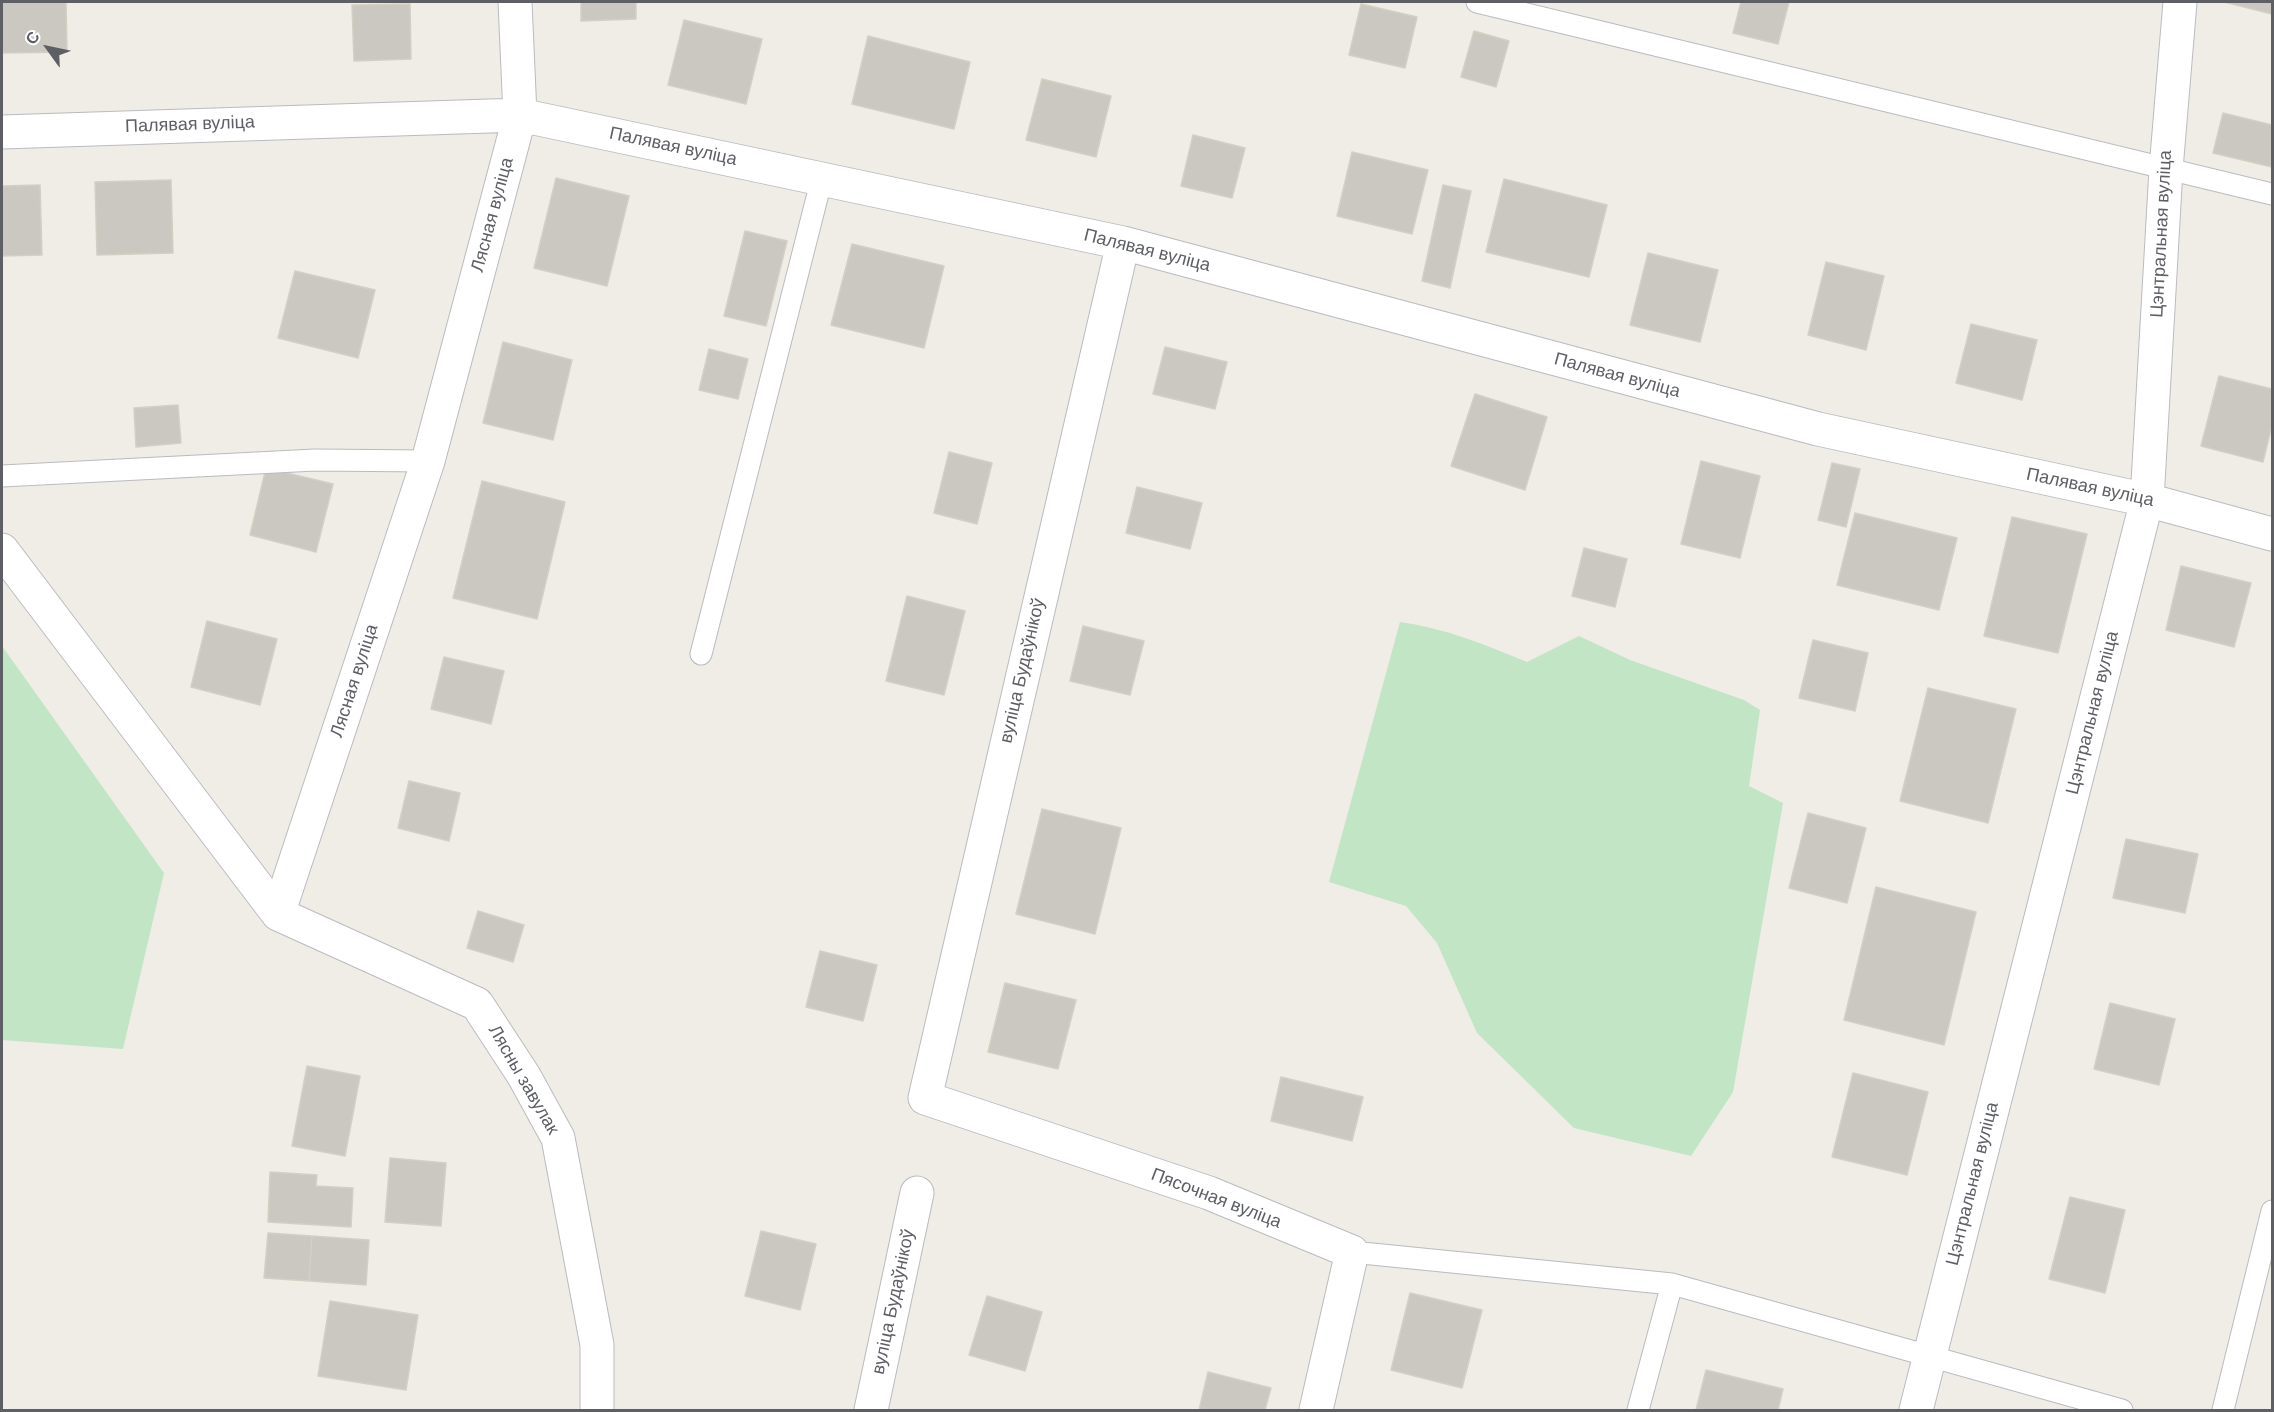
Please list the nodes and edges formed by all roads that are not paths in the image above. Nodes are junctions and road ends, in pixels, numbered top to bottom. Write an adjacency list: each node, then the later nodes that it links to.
1 (515, 2): 4 (street, Лясная вуліца)
2 (1477, 2): 6 (lane)
3 (2180, 2): 6 (street, Цэнтральная вуліца)
4 (520, 115): 5 (street, Палявая вуліца); 7 (street, Палявая вуліца); 10 (street, Лясная вуліца)
5 (2, 132)
6 (2166, 169): 8 (lane); 12 (street, Цэнтральная вуліца)
7 (822, 178): 9 (street, Палявая вуліца); 15 (lane)
8 (2272, 194)
9 (1123, 243): 12 (street, Палявая вуліца); 17 (street, вуліца Будаўнікоў)
10 (428, 461): 11 (lane); 16 (street, Лясная вуліца)
11 (2, 476)
12 (2147, 500): 13 (street, Палявая вуліца); 22 (street, Цэнтральная вуліца)
13 (2272, 534)
14 (2, 550): 16 (street)
15 (701, 654)
16 (278, 914): 23 (street, Лясны завулак)
17 (925, 1098): 20 (street, Пясочная вуліца)
18 (917, 1193): 24 (street, вуліца Будаўнікоў)
19 (2272, 1211): 29 (lane)
20 (1352, 1252): 21 (lane); 25 (street)
21 (1671, 1284): 22 (lane); 26 (lane)
22 (1929, 1356): 27 (street, Цэнтральная вуліца); 28 (lane)
23 (597, 1410)
24 (871, 1410)
25 (1316, 1410)
26 (1638, 1410)
27 (1916, 1410)
28 (2122, 1410)
29 (2223, 1410)

